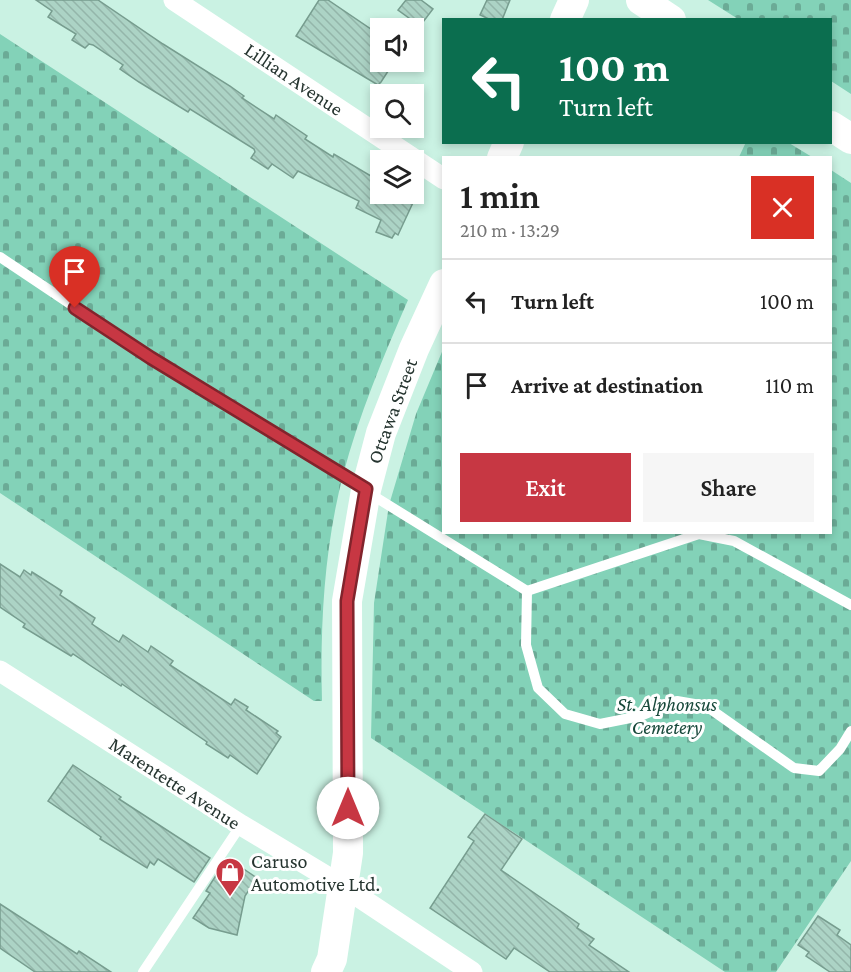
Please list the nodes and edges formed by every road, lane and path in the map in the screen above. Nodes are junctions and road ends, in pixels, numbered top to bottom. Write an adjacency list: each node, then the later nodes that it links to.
1 (574, 0): 4 (street)
2 (641, 0): 5 (street)
3 (183, 2): 8 (street, Lillian Avenue)
4 (566, 18)
5 (667, 18)
6 (832, 127): 7 (street)
7 (851, 139)
8 (442, 177)
9 (0, 257): 11 (lane)
10 (442, 288): 11 (street, Ottawa Street)
11 (366, 489): 13 (lane); 18 (street, Ottawa Street)
12 (711, 534): 13 (lane); 14 (lane)
13 (527, 591): 16 (lane)
14 (851, 605)
15 (0, 671): 17 (street, Marentette Avenue)
16 (851, 731)
17 (240, 825): 18 (street, Marentette Avenue); 19 (lane)
18 (344, 887): 20 (street, Ottawa Street); 21 (street, Marentette Avenue)
19 (143, 972)
20 (326, 972)
21 (472, 972)

